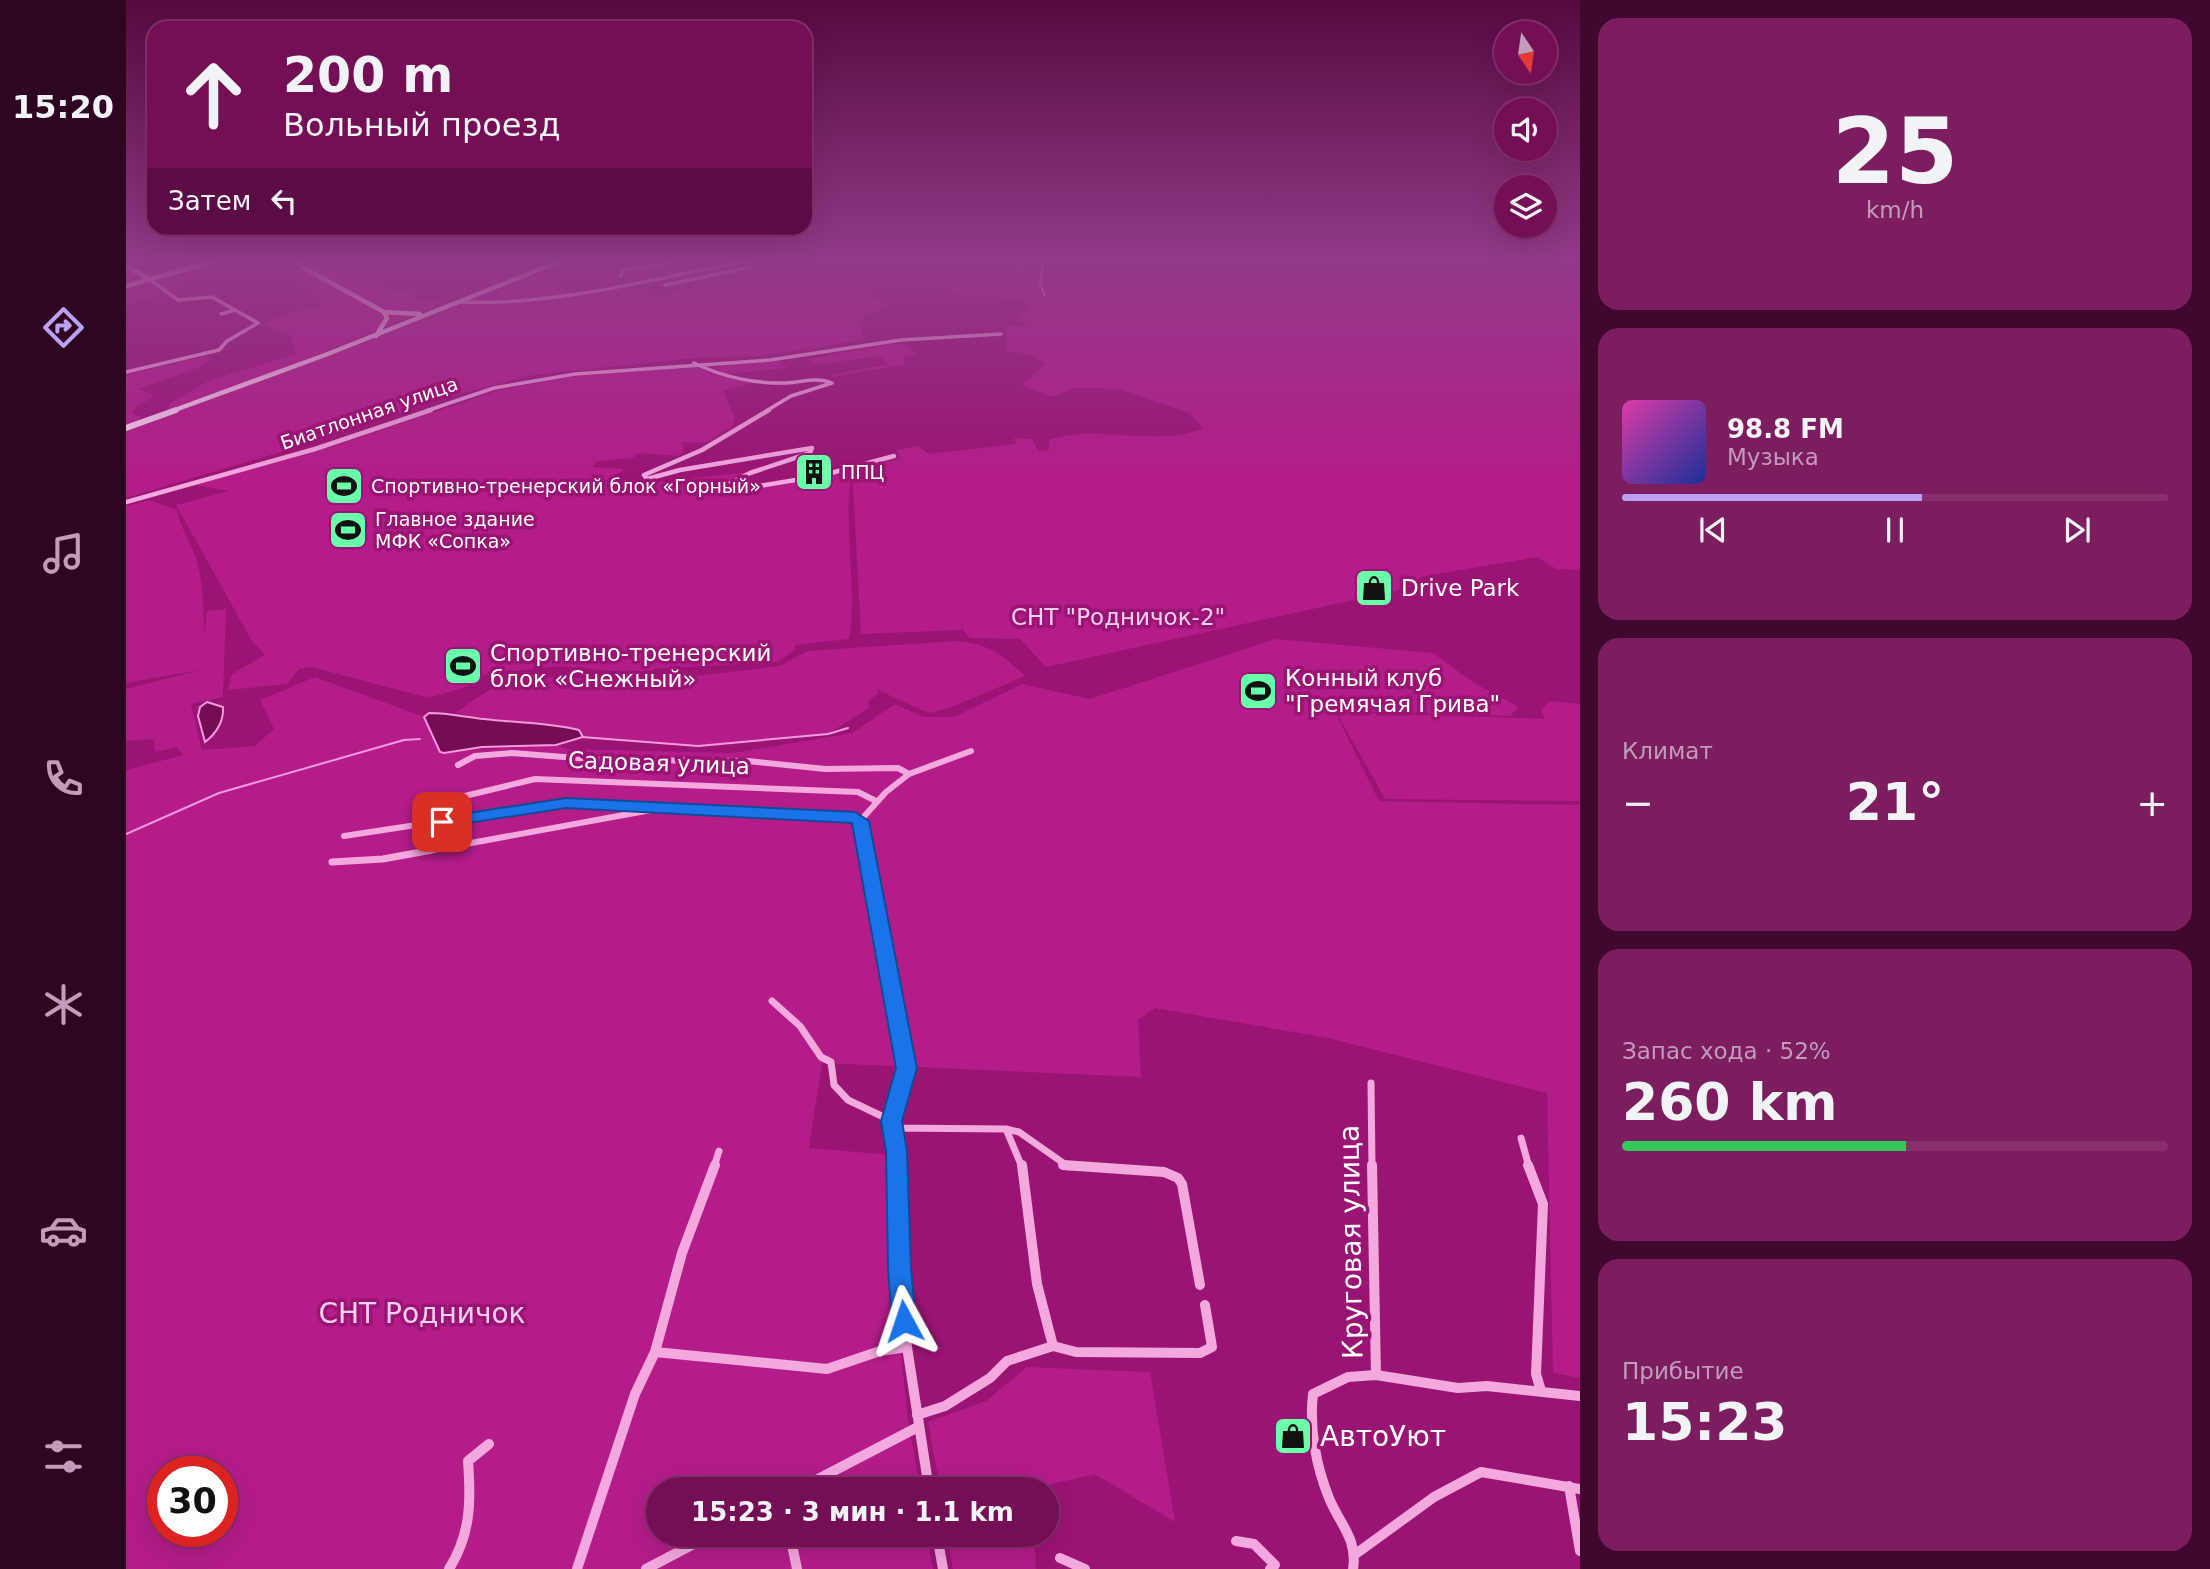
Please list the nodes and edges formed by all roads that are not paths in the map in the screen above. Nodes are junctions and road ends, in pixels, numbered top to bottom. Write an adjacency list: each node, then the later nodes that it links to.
1 (242, 332): 7 (street)
2 (378, 332): 5 (main road)
3 (385, 332): 5 (main road)
4 (1001, 334): 6 (street, Биатлонная улица)
5 (376, 336): 8 (main road)
6 (694, 363): 9 (street); 10 (street, Биатлонная улица)
7 (126, 372)
8 (126, 428)
9 (894, 456)
10 (126, 502)
11 (971, 751): 13 (street)
12 (458, 765): 13 (street)
13 (909, 774): 15 (street)
14 (440, 802): 15 (street, Садовая улица)
15 (876, 802): 17 (street)
16 (663, 808): 17 (street); 18 (street); 19 (street)
17 (860, 821): 22 (street)
18 (344, 836)
19 (332, 862)
20 (772, 1001): 22 (street)
21 (1371, 1083): 31 (street, Круговая улица)
22 (892, 1125): 23 (street); 29 (street)
23 (1006, 1129): 26 (street); 28 (street)
24 (1521, 1139): 32 (street)
25 (719, 1151): 30 (street)
26 (1200, 1285)
27 (1205, 1305): 28 (street)
28 (1053, 1346): 34 (street)
29 (907, 1347): 30 (street); 34 (street)
30 (655, 1352): 48 (street)
31 (1376, 1375): 32 (street); 45 (street, Круговая улица)
32 (1541, 1391): 33 (street)
33 (1580, 1396)
34 (917, 1415): 35 (street)
35 (918, 1427): 37 (street); 38 (street)
36 (489, 1444): 47 (street)
37 (822, 1477)
38 (927, 1477)
39 (1574, 1488): 44 (street); 45 (street)
40 (1236, 1541): 53 (street)
41 (688, 1547): 49 (street)
42 (792, 1547): 50 (street)
43 (939, 1547): 51 (street)
44 (1580, 1551)
45 (1357, 1553): 54 (street)
46 (1060, 1558): 52 (street)
47 (449, 1569)
48 (577, 1569)
49 (646, 1569)
50 (797, 1569)
51 (943, 1569)
52 (1085, 1569)
53 (1270, 1569)
54 (1353, 1569)

